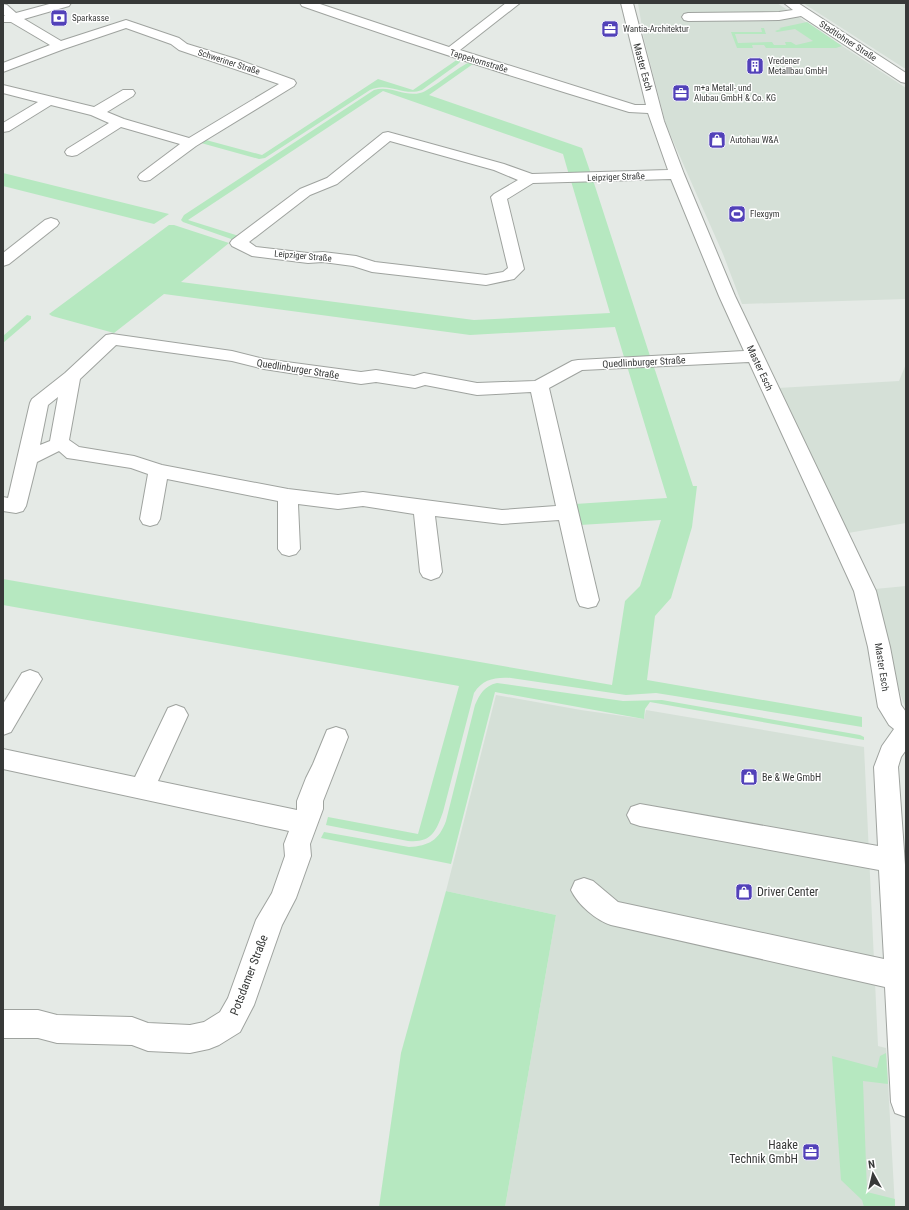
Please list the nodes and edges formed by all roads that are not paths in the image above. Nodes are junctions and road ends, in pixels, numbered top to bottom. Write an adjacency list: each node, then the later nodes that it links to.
1 (65, 3): 9 (street)
2 (306, 3): 12 (street, Tappehornstraße)
3 (514, 3): 12 (street)
4 (627, 3): 18 (street, Master Esch)
5 (790, 3): 7 (street, Stadtlohner Straße)
6 (3, 8): 9 (street)
7 (808, 15): 8 (street); 10 (street); 14 (street, Stadtlohner Straße)
8 (688, 17)
9 (8, 19): 11 (street)
10 (763, 26)
11 (60, 46): 13 (street, Schweriner Straße); 22 (street, Schweriner Straße)
12 (450, 52): 18 (street, Tappehornstraße)
13 (3, 68)
14 (906, 79)
15 (3, 89): 17 (street)
16 (128, 93): 19 (street)
17 (50, 100): 19 (street); 21 (street)
18 (654, 109): 24 (street, Master Esch)
19 (96, 112): 20 (street)
20 (119, 122): 22 (street); 23 (street)
21 (4, 128)
22 (191, 143): 25 (street, Schweriner Straße)
23 (72, 152)
24 (677, 174): 26 (street, Leipziger Straße); 29 (street, Master Esch)
25 (145, 177)
26 (530, 179): 26 (street, Leipziger Straße)
27 (51, 222): 28 (street)
28 (3, 261)
29 (754, 356): 31 (street, Quedlinburger Straße); 46 (street, Master Esch)
30 (71, 377): 31 (street, Quedlinburger Straße); 32 (street); 33 (street, Quedlinburger Straße)
31 (539, 386): 38 (street)
32 (61, 443): 33 (street); 34 (street)
33 (28, 458): 36 (street, Quedlinburger Straße)
34 (158, 471): 35 (street); 39 (street)
35 (288, 496): 37 (street); 40 (street)
36 (3, 504)
37 (424, 508): 38 (street); 41 (street)
38 (568, 512): 42 (street)
39 (150, 519)
40 (289, 549)
41 (431, 572)
42 (588, 600)
43 (30, 679): 45 (street)
44 (176, 715): 50 (street)
45 (3, 725)
46 (906, 725)
47 (906, 733): 53 (street)
48 (336, 737): 52 (street, Potsdamer Straße)
49 (3, 759): 50 (street)
50 (142, 788): 52 (street)
51 (640, 815): 53 (street)
52 (304, 823): 56 (street, Potsdamer Straße)
53 (890, 860): 55 (street)
54 (584, 890): 55 (street)
55 (898, 976): 57 (street)
56 (3, 1024)
57 (906, 1102)

